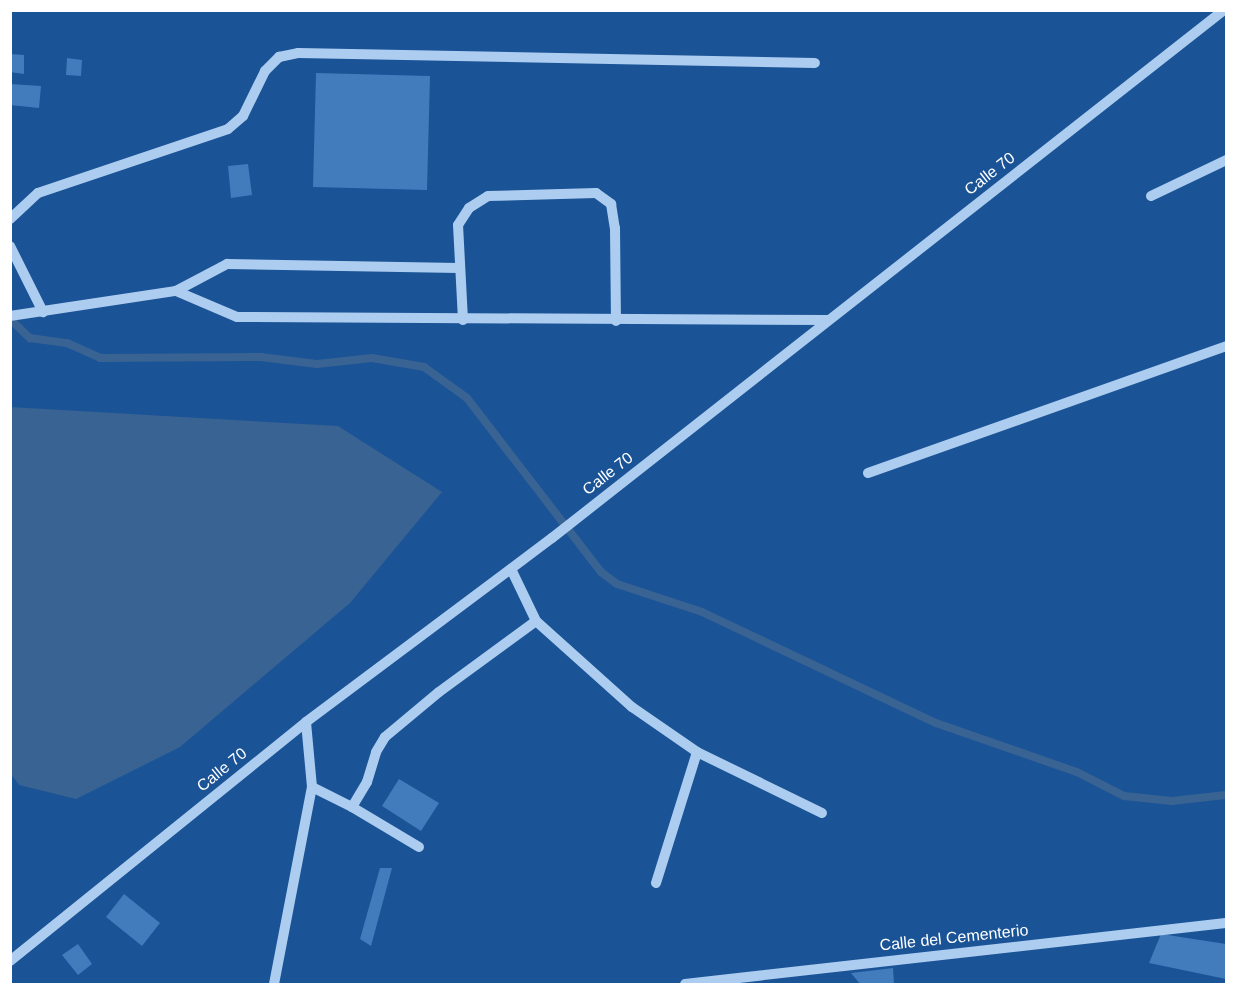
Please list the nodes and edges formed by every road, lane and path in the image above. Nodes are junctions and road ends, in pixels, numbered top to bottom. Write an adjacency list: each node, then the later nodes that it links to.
1 (1224, 10): 12 (street, Calle 70)
2 (814, 63): 5 (street)
3 (1227, 160): 4 (street)
4 (1151, 196)
5 (10, 219)
6 (10, 246): 9 (street)
7 (459, 268): 8 (street); 11 (street); 13 (street)
8 (176, 291): 9 (street); 11 (street)
9 (43, 312): 10 (street)
10 (10, 316)
11 (463, 320): 13 (street)
12 (827, 320): 13 (street); 16 (street, Calle 70)
13 (616, 321)
14 (1227, 346): 15 (street)
15 (868, 473)
16 (511, 569): 17 (street); 18 (street, Calle 70)
17 (536, 621): 19 (street); 21 (street)
18 (306, 722): 20 (street); 26 (street, Calle 70)
19 (697, 752): 22 (street); 24 (street)
20 (312, 787): 21 (street); 28 (street)
21 (352, 807): 23 (street)
22 (822, 813)
23 (419, 847)
24 (656, 883)
25 (1227, 922): 27 (street, Calle del Cementerio)
26 (10, 961)
27 (717, 982): 29 (street, Calle del Cementerio)
28 (274, 984)
29 (684, 984)

